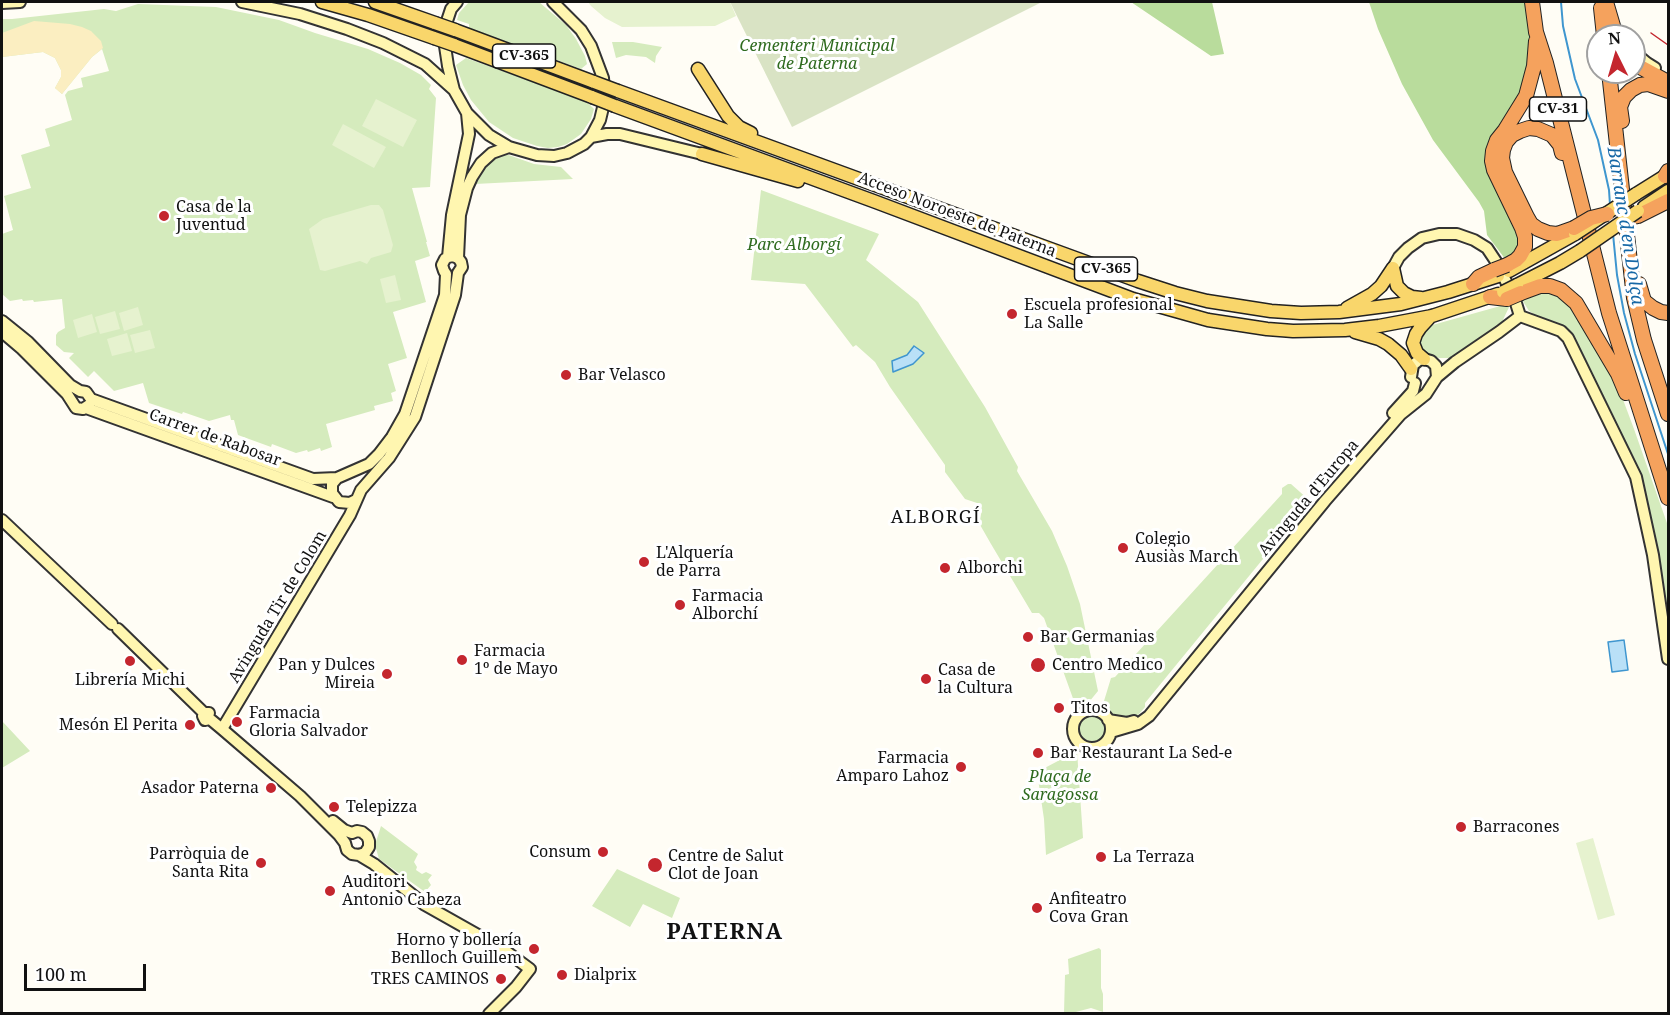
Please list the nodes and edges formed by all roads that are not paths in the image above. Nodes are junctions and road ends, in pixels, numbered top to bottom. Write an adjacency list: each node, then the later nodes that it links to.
1 (20, 2): 11 (street)
2 (242, 2): 22 (street)
3 (322, 2): 33 (main road, Acceso Noroeste de Paterna / CV-365, bridge)
4 (375, 2): 28 (main road, Acceso Noroeste de Paterna / CV-365, bridge)
5 (457, 2): 22 (street)
6 (553, 2): 25 (street)
7 (1532, 2): 15 (highway, CV-31)
8 (1600, 2): 12 (highway)
9 (1606, 2): 13 (highway)
10 (1613, 2): 14 (street)
11 (2, 3)
12 (1603, 24)
13 (1612, 24)
14 (1618, 24)
15 (1536, 32): 36 (highway, CV-31); 41 (highway)
16 (1646, 62): 19 (street)
17 (698, 69): 28 (main road)
18 (1646, 70): 20 (highway)
19 (1668, 76)
20 (1668, 82)
21 (1610, 84): 29 (highway)
22 (454, 90): 24 (street)
23 (1668, 91): 29 (highway)
24 (467, 113): 26 (street); 38 (street)
25 (591, 137): 26 (street); 27 (street)
26 (509, 147): 38 (street)
27 (702, 154): 33 (main road)
28 (800, 158): 48 (main road, Acceso Noroeste de Paterna / CV-365)
29 (1620, 161): 39 (highway)
30 (1667, 173): 34 (main road, bridge)
31 (1668, 191): 35 (main road)
32 (1668, 201): 35 (highway)
33 (905, 214): 53 (main road, Acceso Noroeste de Paterna / CV-365)
34 (1606, 214): 37 (highway, bridge)
35 (1635, 215): 45 (main road, bridge)
36 (1584, 216): 37 (highway); 64 (highway, CV-31)
37 (1575, 231): 41 (main road)
38 (453, 257): 42 (street); 43 (street)
39 (1630, 263): 49 (highway); 63 (highway)
40 (1393, 268): 47 (main road); 48 (main road); 51 (street)
41 (1502, 270): 44 (highway)
42 (458, 273): 43 (street); 66 (street, Avinguda Tir de Colom)
43 (446, 274): 65 (street)
44 (1473, 285): 47 (main road, Acceso Noroeste de Paterna / CV-365)
45 (1519, 289): 46 (highway, bridge); 64 (highway)
46 (1500, 296): 50 (main road, Acceso Noroeste de Paterna / CV-365)
47 (1426, 298): 48 (main road, Acceso Noroeste de Paterna / CV-365)
48 (1339, 312)
49 (1668, 313)
50 (1432, 316): 53 (main road, Acceso Noroeste de Paterna / CV-365); 55 (main road)
51 (1520, 316): 56 (street, Avinguda d'Europa); 70 (street)
52 (2, 321): 60 (street)
53 (1345, 330): 57 (main road)
54 (2, 332): 61 (street)
55 (1429, 361): 56 (street); 57 (street); 58 (street)
56 (1455, 362): 58 (street, Avinguda d'Europa)
57 (1411, 369): 59 (street)
58 (1435, 380): 59 (street); 73 (street, Avinguda d'Europa)
59 (1415, 382): 71 (street, Avinguda d'Europa)
60 (80, 391): 61 (street); 62 (street)
61 (72, 401): 62 (street)
62 (88, 404): 65 (street, Carrer de Rabosar); 67 (street, Carrer de Rabosar)
63 (1668, 414)
64 (1659, 472): 68 (highway, CV-31)
65 (342, 476): 66 (street); 67 (street)
66 (358, 495): 67 (street); 72 (street, Avinguda Tir de Colom)
67 (333, 497)
68 (1668, 498)
69 (2, 520): 72 (street)
70 (1668, 660)
71 (1108, 720): 73 (street); 73 (street)
72 (222, 729): 74 (street)
73 (1111, 732)
74 (300, 796): 75 (street); 76 (street)
75 (352, 833): 76 (street); 77 (street)
76 (345, 843): 78 (street)
77 (369, 847): 78 (street); 79 (street)
78 (358, 855): 79 (street)
79 (374, 864): 80 (street)
80 (489, 1014)

